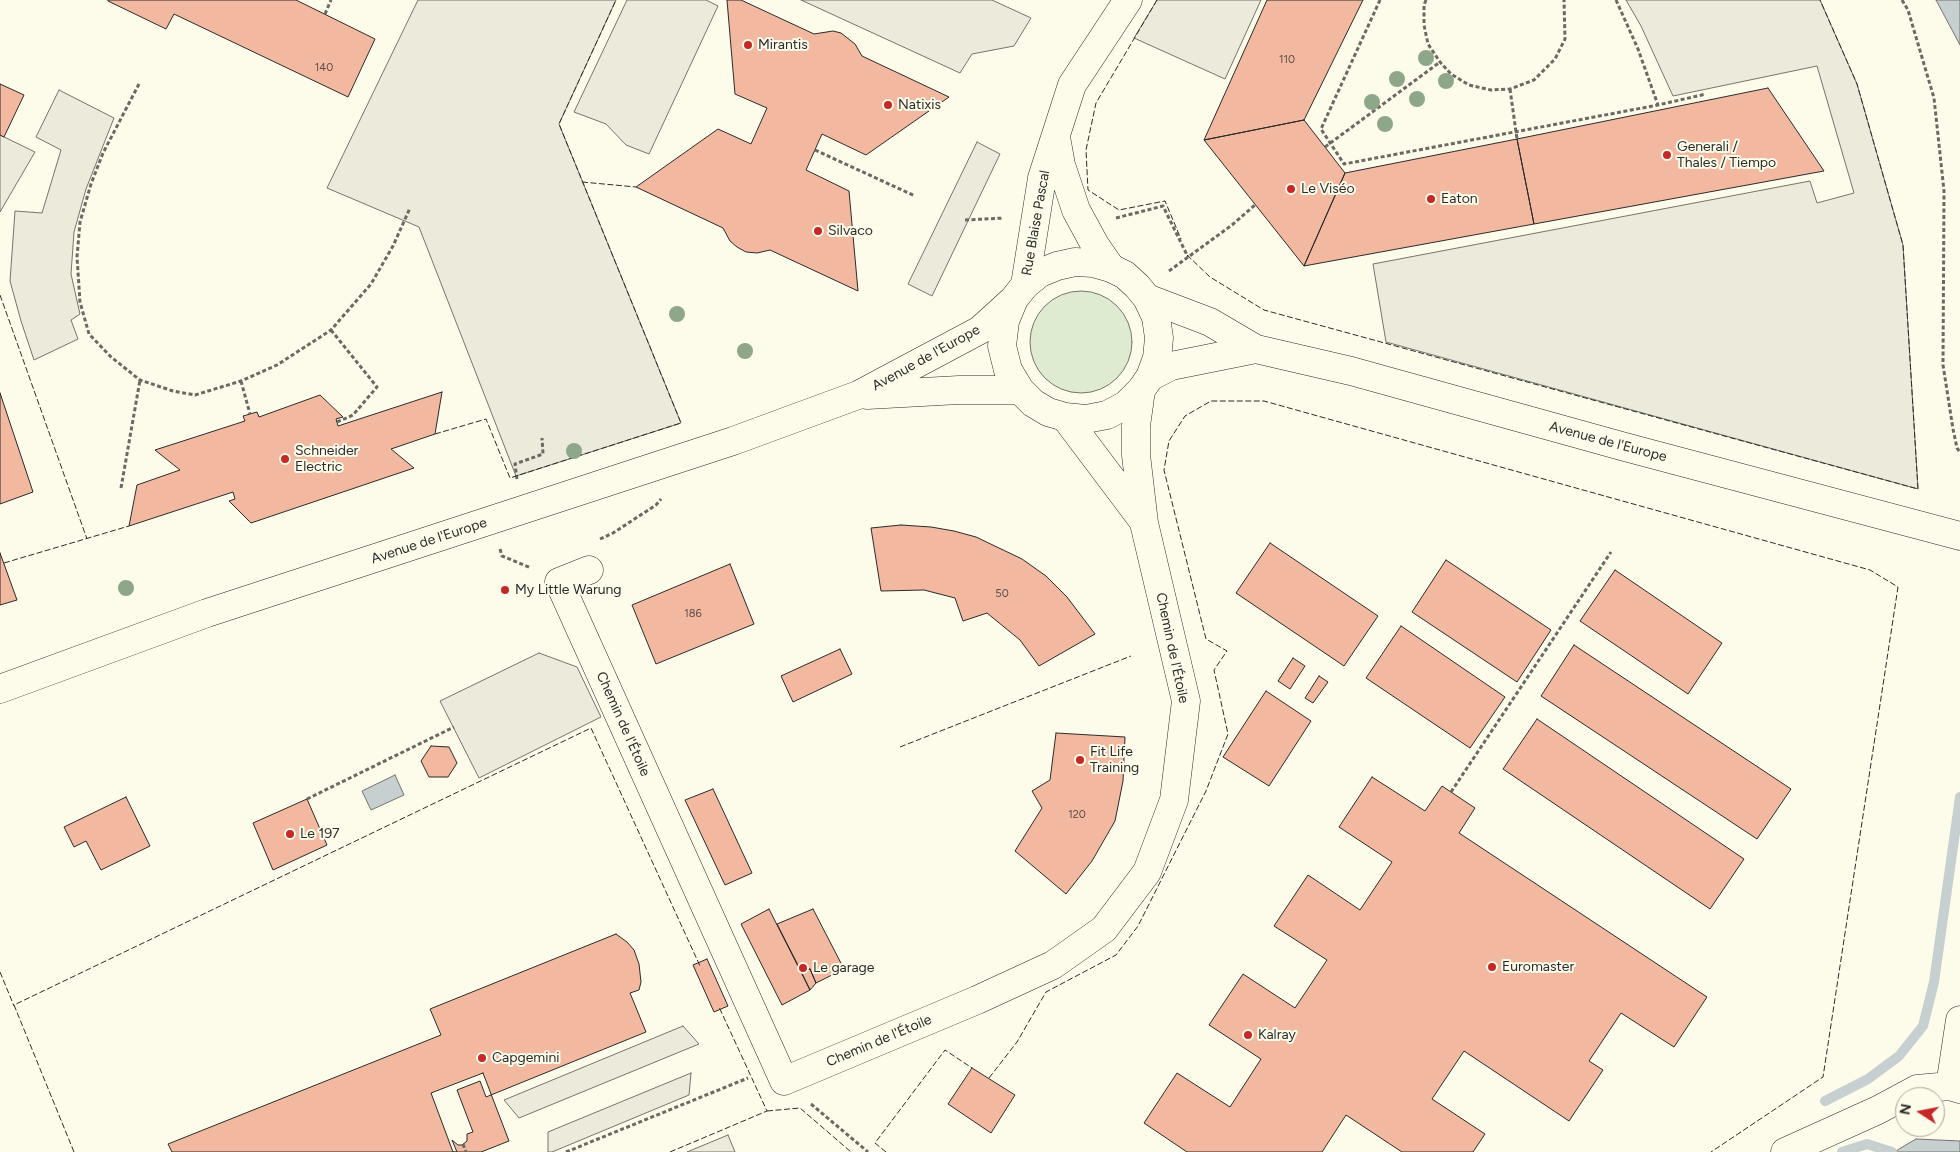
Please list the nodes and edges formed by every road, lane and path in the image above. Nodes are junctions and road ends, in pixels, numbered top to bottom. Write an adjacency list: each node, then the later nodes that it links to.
1 (331, 0): 8 (path)
2 (1128, 0): 15 (main road, Rue Blaise Pascal)
3 (1380, 0): 17 (path)
4 (1426, 0): 9 (path)
5 (1564, 0): 11 (path)
6 (1616, 0): 13 (path)
7 (1902, 0): 40 (path)
8 (325, 14)
9 (1440, 62): 11 (path); 17 (path)
10 (139, 84): 31 (path)
11 (1510, 89): 14 (path)
12 (1706, 94): 13 (path)
13 (1658, 105): 14 (path)
14 (1517, 131): 16 (path); 17 (path)
15 (1055, 134): 26 (main road, Rue Blaise Pascal); 27 (main road, Rue Blaise Pascal)
16 (1517, 139)
17 (1331, 144): 18 (path)
18 (1325, 147)
19 (815, 150): 20 (path)
20 (915, 196)
21 (1255, 205): 24 (path)
22 (410, 208): 29 (path)
23 (1008, 218): 25 (path)
24 (1111, 219)
25 (965, 220)
26 (1111, 268): 27 (main road, Avenue de l'Europe); 28 (main road, Avenue de l'Europe)
27 (1020, 292): 34 (main road, Avenue de l'Europe); 35 (main road, Avenue de l'Europe)
28 (1147, 298): 30 (main road, Avenue de l'Europe); 33 (main road, Avenue de l'Europe)
29 (331, 330): 32 (path); 38 (path)
30 (1256, 348): 33 (main road, Avenue de l'Europe); 46 (main road, Avenue de l'Europe)
31 (140, 380): 32 (path); 42 (path)
32 (242, 381): 36 (path)
33 (1146, 384): 37 (main road, Avenue de l'Europe); 44 (main road, Chemin de l'Étoile)
34 (1020, 390): 35 (main road, Avenue de l'Europe); 37 (main road, Avenue de l'Europe)
35 (858, 395): 45 (main road, Avenue de l'Europe)
36 (250, 414)
37 (1065, 418): 44 (main road, Chemin de l'Étoile)
38 (337, 422)
39 (542, 438): 41 (path)
40 (1960, 452)
41 (518, 481)
42 (121, 488)
43 (662, 498): 47 (path)
44 (1144, 522): 56 (main road, Chemin de l'Étoile)
45 (487, 523): 50 (path); 51 (main road, Avenue de l'Europe)
46 (1960, 536)
47 (596, 541)
48 (1611, 552): 53 (path)
49 (590, 570): 50 (main road)
50 (559, 582): 56 (main road, Chemin de l'Étoile)
51 (0, 689)
52 (454, 727): 54 (path)
53 (1451, 792)
54 (307, 799)
55 (1960, 1020): 57 (main road)
56 (781, 1074): 60 (path); 61 (path)
57 (1955, 1087): 62 (main road)
58 (463, 1144): 59 (path)
59 (466, 1152)
60 (566, 1152)
61 (868, 1152)
62 (1785, 1152)

